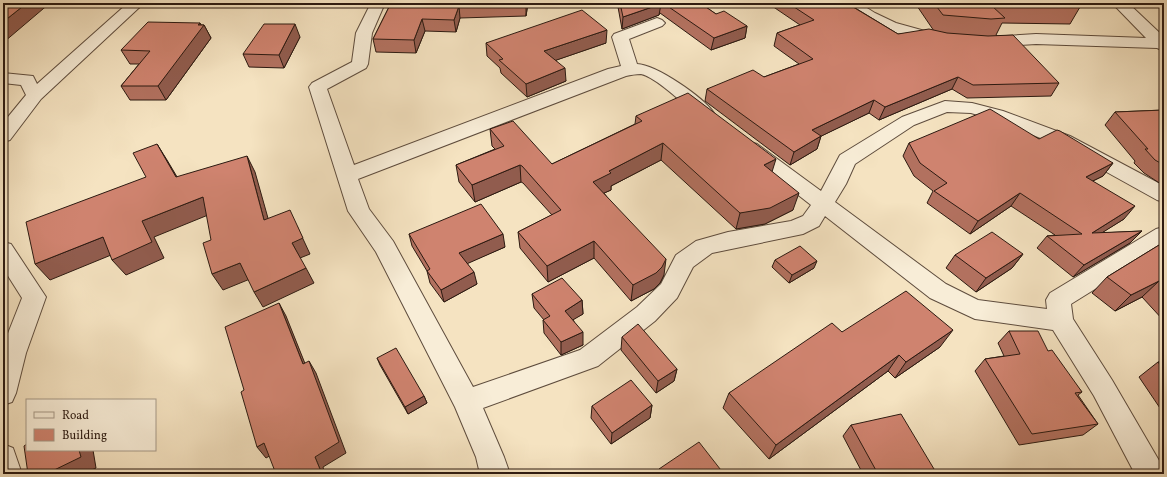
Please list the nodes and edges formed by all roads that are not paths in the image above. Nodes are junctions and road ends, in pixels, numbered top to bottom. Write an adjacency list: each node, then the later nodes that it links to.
1 (137, 3): 11 (street)
2 (378, 3): 15 (street)
3 (849, 3): 6 (street)
4 (1119, 3): 8 (street)
5 (657, 23): 9 (street)
6 (954, 41)
7 (975, 42): 8 (street)
8 (1163, 44)
9 (631, 70): 12 (street); 15 (street)
10 (3, 78): 11 (street)
11 (35, 95): 13 (street)
12 (717, 122)
13 (3, 136)
14 (735, 136): 17 (street)
15 (348, 175): 22 (street)
16 (1164, 195): 17 (street)
17 (823, 204): 20 (street); 22 (street)
18 (1164, 235): 20 (street)
19 (3, 250): 21 (street)
20 (1062, 320): 26 (street)
21 (3, 392)
22 (467, 402): 25 (street)
23 (3, 458): 24 (street)
24 (7, 474)
25 (495, 474)
26 (1151, 474)

